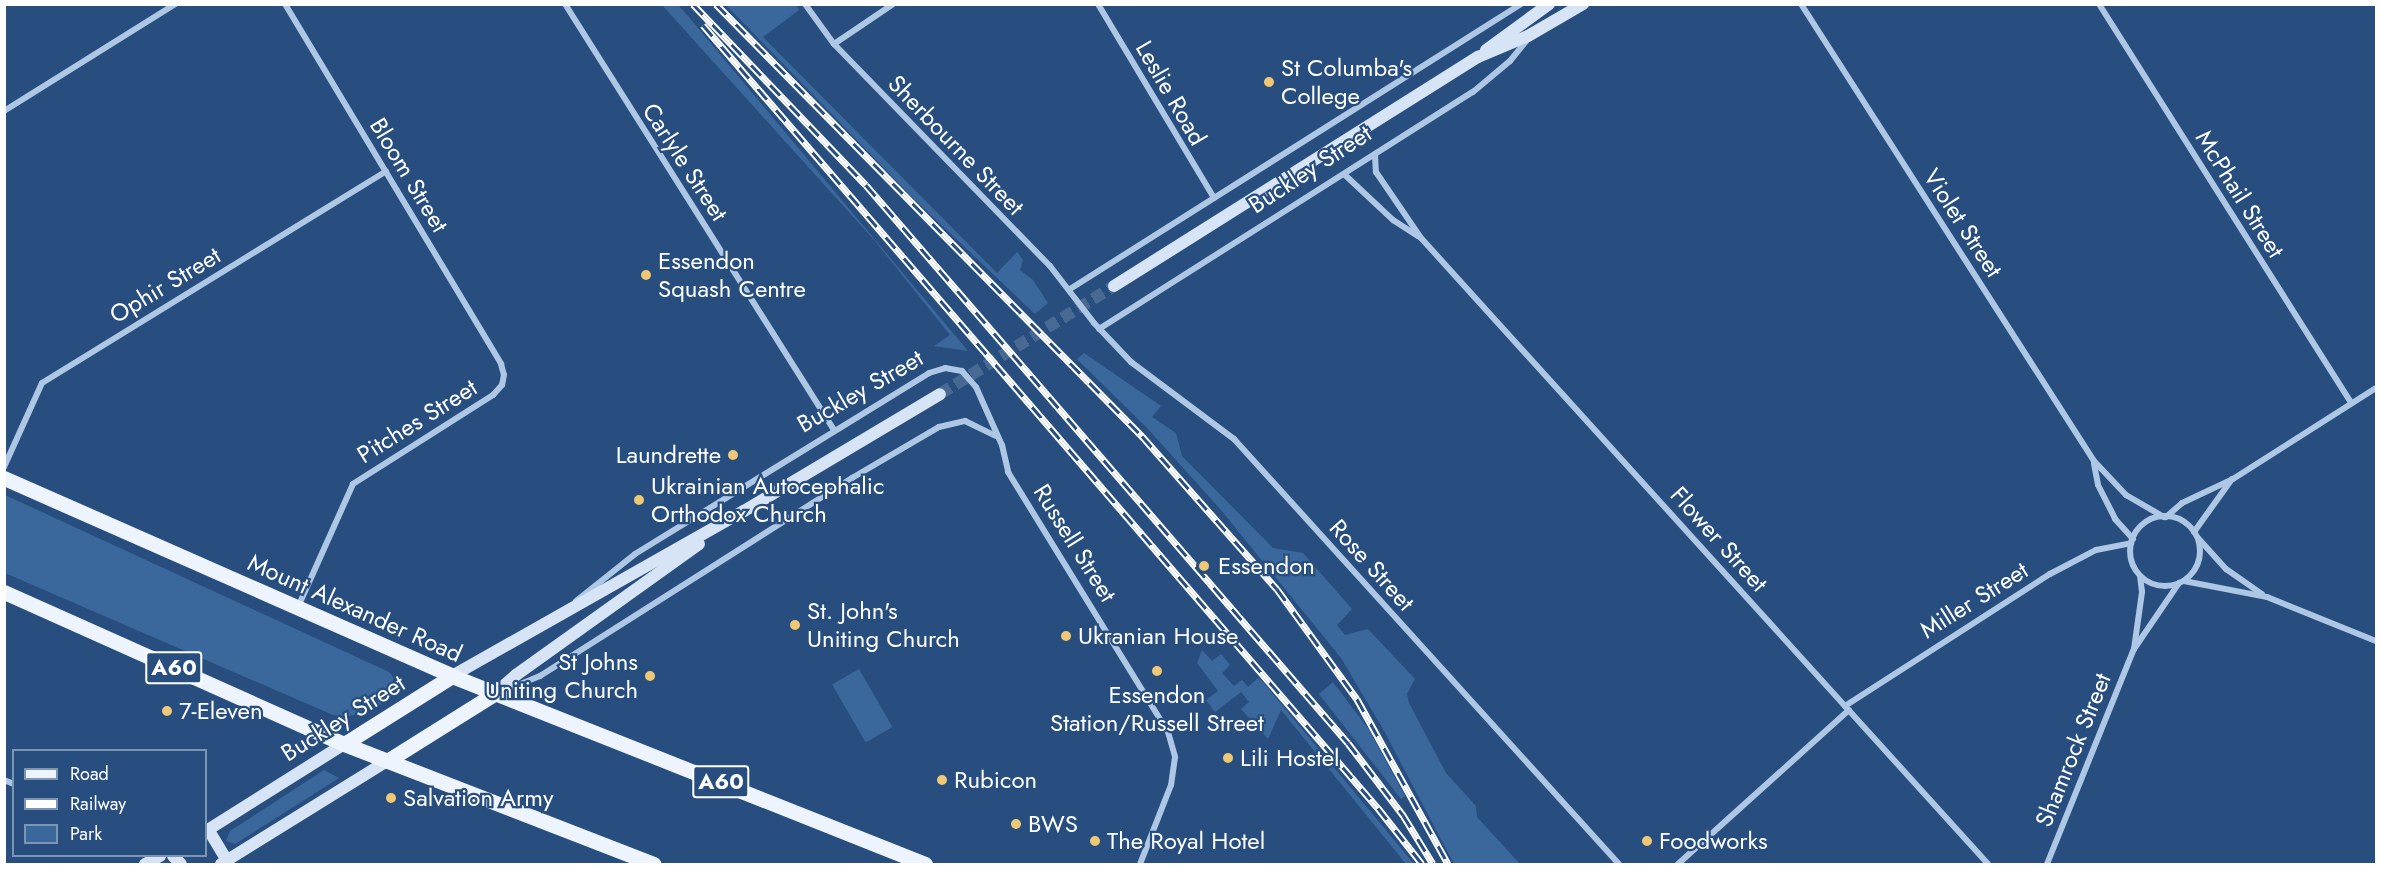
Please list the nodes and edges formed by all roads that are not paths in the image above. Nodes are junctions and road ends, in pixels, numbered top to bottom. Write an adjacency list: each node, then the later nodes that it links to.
1 (175, 4): 15 (street)
2 (285, 4): 17 (street, Bloom Street)
3 (565, 4): 29 (street, Carlyle Street)
4 (805, 4): 13 (street, Sherbourne Street)
5 (893, 4): 13 (street)
6 (1098, 4): 19 (street, Leslie Road)
7 (1521, 4): 19 (street, Buckley Street)
8 (1550, 4): 14 (main road, Buckley Street)
9 (1583, 4): 12 (main road, Buckley Street)
10 (1801, 4): 31 (street, Violet Street)
11 (2098, 4): 28 (street, McPhail Street)
12 (1534, 33): 14 (main road, Buckley Street); 16 (street, Buckley Street)
13 (834, 44): 22 (street, Sherbourne Street)
14 (1479, 57): 21 (main road, Buckley Street)
15 (4, 111)
16 (1375, 154): 18 (street, Buckley Street); 20 (street, Flower Street)
17 (386, 171): 25 (street, Bloom Street); 32 (street, Ophir Street)
18 (1345, 175): 20 (street, Flower Street); 24 (street, Buckley Street)
19 (1214, 198): 22 (street, Buckley Street)
20 (1421, 238): 49 (street, Flower Street)
21 (1114, 286)
22 (1070, 289): 23 (street, Sherbourne Street)
23 (1083, 309): 24 (street, Rose Street)
24 (1100, 329): 57 (street, Rose Street)
25 (501, 364): 43 (street, Pitches Street)
26 (2376, 388): 28 (street)
27 (940, 394): 35 (main road, Buckley Street)
28 (2351, 404): 34 (street)
29 (834, 430): 30 (street, Buckley Street); 44 (street, Buckley Street)
30 (996, 436): 48 (street, Buckley Street); 56 (street, Russell Street)
31 (2094, 461): 36 (street, Violet Street); 38 (street, Violet Street)
32 (4, 466)
33 (4, 478): 43 (main road, Mount Alexander Road / A60)
34 (2233, 478): 36 (street); 37 (street)
35 (744, 512): 44 (main road, Buckley Street); 48 (main road, Buckley Street)
36 (2165, 517): 37 (street); 38 (street)
37 (2195, 534): 40 (street); 42 (street)
38 (2132, 541): 39 (street); 49 (street, Miller Street)
39 (2140, 576): 40 (street); 46 (street, Shamrock Street)
40 (2181, 582): 42 (street); 46 (street, Shamrock Street)
41 (4, 592): 50 (main road, A60)
42 (2267, 597): 45 (street)
43 (298, 607): 47 (main road, Mount Alexander Road / A60)
44 (567, 608): 47 (main road, Buckley Street)
45 (2376, 641)
46 (2134, 649): 60 (street, Shamrock Street)
47 (452, 676): 48 (main road, Mount Alexander Road / A60); 50 (main road, Buckley Street)
48 (494, 694): 51 (main road, Buckley Street); 55 (main road, Mount Alexander Road / A60)
49 (1847, 708): 58 (street, Miller Street); 59 (street, Flower Street)
50 (344, 744): 51 (main road, A60); 52 (main road, Buckley Street)
51 (387, 761): 53 (main road, Buckley Street); 54 (main road, A60)
52 (207, 830): 53 (main road)
53 (226, 863)
54 (654, 864)
55 (922, 864)
56 (1140, 864)
57 (1619, 864)
58 (1678, 864)
59 (1988, 864)
60 (2047, 864)

